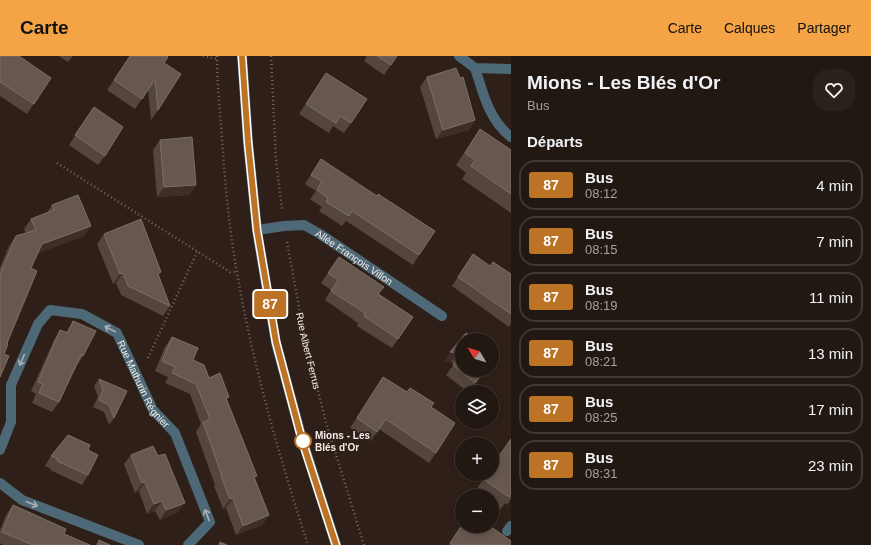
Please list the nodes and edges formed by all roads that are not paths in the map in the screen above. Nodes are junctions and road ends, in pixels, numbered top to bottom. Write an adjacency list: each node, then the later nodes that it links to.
1 (242, 56): 6 (street)
2 (459, 56): 3 (street)
3 (475, 68): 4 (street); 5 (street)
4 (511, 69)
5 (511, 136)
6 (257, 230): 7 (street, Allée François Villon); 12 (street)
7 (442, 316)
8 (0, 450): 11 (street, Rue Mathurin Régnier, one-way to 8)
9 (0, 482): 10 (street, one-way to 10)
10 (139, 545)
11 (188, 545)
12 (336, 545)

